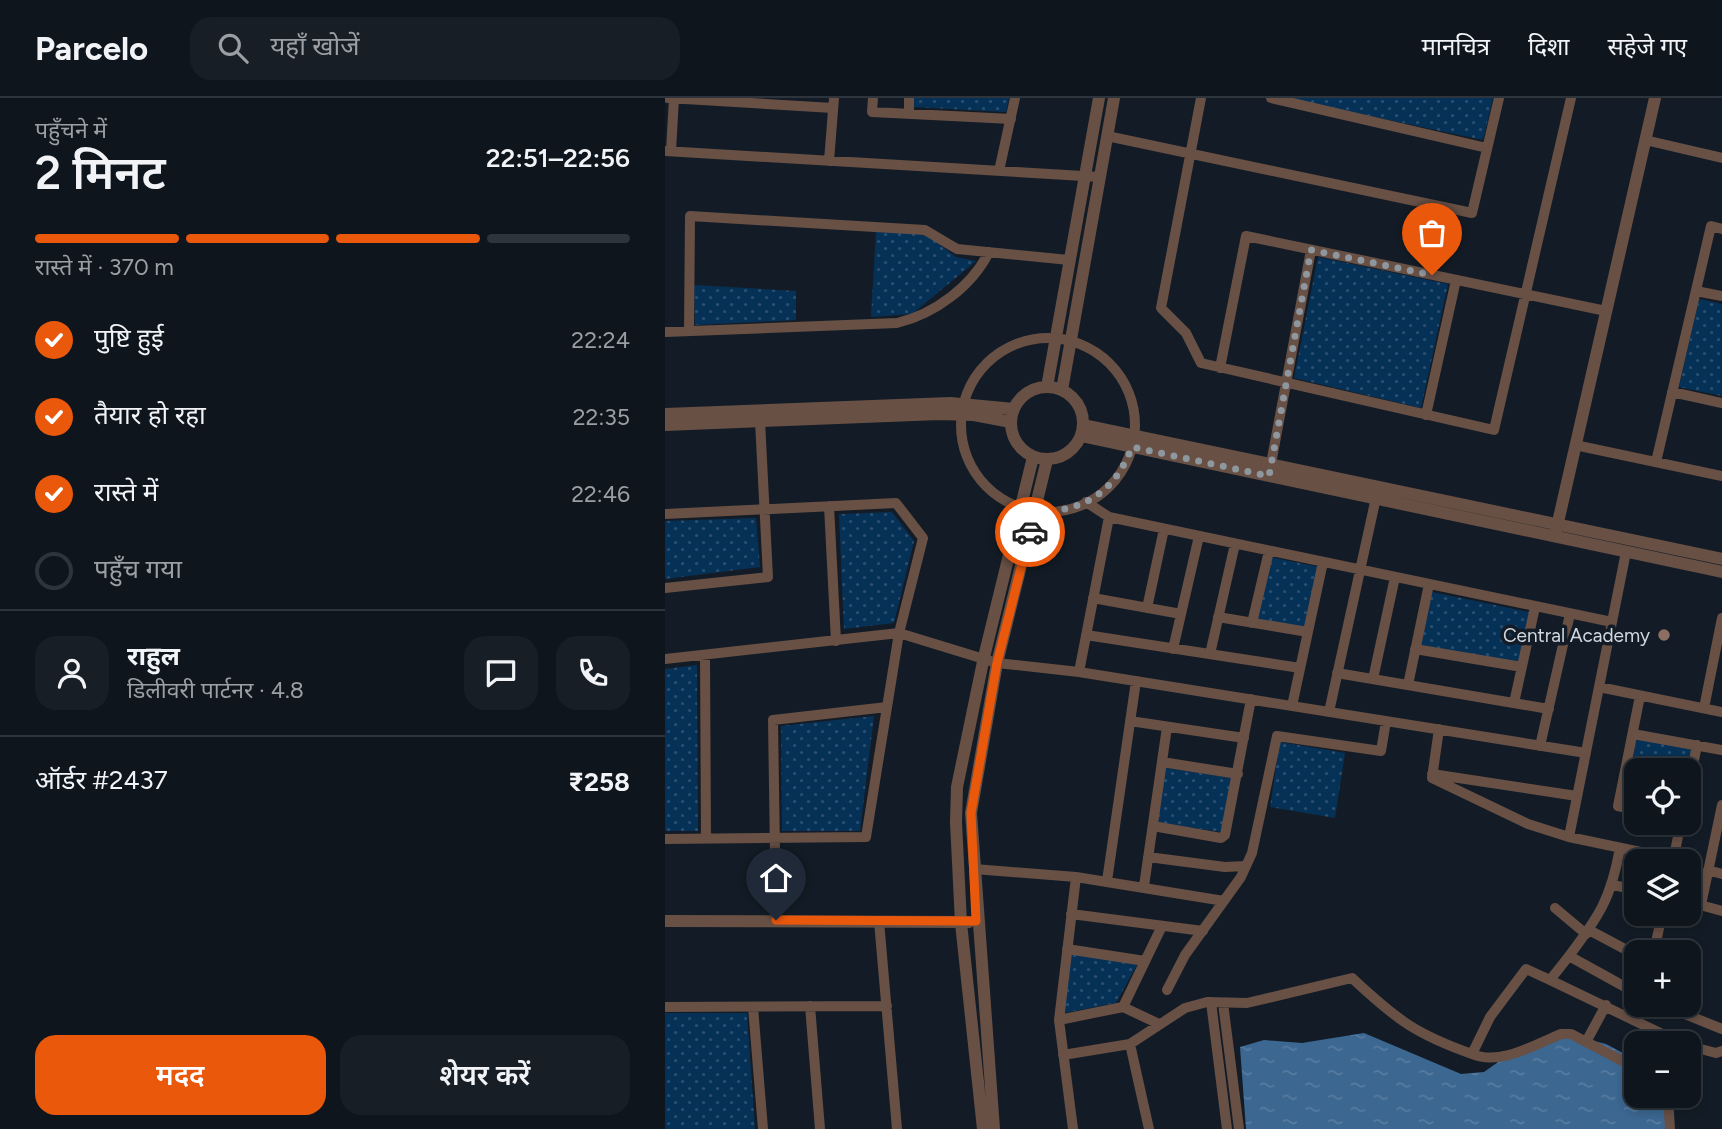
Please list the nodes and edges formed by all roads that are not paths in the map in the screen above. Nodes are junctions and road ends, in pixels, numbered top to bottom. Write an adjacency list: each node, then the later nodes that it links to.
1 (668, 98): 2 (street)
2 (674, 98): 13 (street); 20 (street)
3 (873, 98): 15 (street)
4 (909, 98): 15 (street)
5 (1015, 98): 16 (street)
6 (1099, 98): 25 (street)
7 (1114, 98): 17 (street)
8 (1201, 98): 21 (street)
9 (1271, 98): 19 (street)
10 (1499, 98): 19 (street)
11 (1570, 98): 33 (street)
12 (1655, 98): 18 (street)
13 (795, 102): 14 (street)
14 (833, 103): 23 (street)
15 (909, 114): 16 (street)
16 (1011, 119): 24 (street)
17 (1107, 136): 21 (street); 26 (street)
18 (1645, 140): 22 (street); 35 (street)
19 (1487, 148): 21 (street)
20 (668, 151): 23 (street)
21 (1190, 153): 40 (street)
22 (1722, 158)
23 (829, 161): 24 (street)
24 (999, 171): 25 (street)
25 (1084, 177): 26 (street); 30 (street)
26 (1100, 177): 39 (street)
27 (1722, 229): 32 (street)
28 (1311, 250): 31 (street); 40 (street); 41 (street)
29 (989, 252): 30 (street); 36 (street); 36 (street)
30 (1069, 260): 38 (street)
31 (1456, 280): 33 (street); 49 (street)
32 (1696, 290): 34 (street); 44 (street)
33 (1525, 295): 35 (street); 49 (street)
34 (1722, 296)
35 (1606, 311): 55 (street)
36 (689, 331): 37 (street)
37 (665, 332)
38 (1055, 338): 39 (street); 42 (street); 46 (street)
39 (1071, 341): 43 (street); 54 (street)
40 (1220, 368): 41 (street)
41 (1286, 383): 49 (street); 58 (street)
42 (1047, 387): 43 (street); 47 (street)
43 (1062, 390): 53 (street)
44 (1672, 392): 45 (street); 57 (street)
45 (1722, 403)
46 (963, 409): 47 (street); 48 (street); 50 (street); 51 (street); 64 (street)
47 (1014, 409): 51 (street)
48 (665, 414)
49 (1426, 415)
50 (761, 421): 52 (street); 63 (street)
51 (1011, 422): 56 (street)
52 (665, 425)
53 (1082, 431): 54 (street); 56 (street)
54 (1133, 442): 58 (street); 61 (street)
55 (1575, 445): 57 (street); 68 (street)
56 (1040, 458): 64 (street)
57 (1656, 462): 59 (street)
58 (1270, 470): 60 (street)
59 (1722, 476)
60 (1377, 493): 68 (street); 75 (street)
61 (1086, 502): 64 (street); 66 (street)
62 (829, 506): 63 (street); 90 (street); 92 (street)
63 (765, 509): 65 (street); 79 (street)
64 (1028, 511): 98 (street); 100 (street)
65 (665, 514)
66 (1109, 517): 67 (street); 80 (street)
67 (1164, 529): 69 (street); 81 (street)
68 (1556, 531): 72 (street); 73 (street)
69 (1199, 536): 70 (street); 83 (street)
70 (1235, 544): 71 (street); 85 (street)
71 (1269, 551): 74 (street); 88 (street)
72 (1626, 552): 76 (street); 87 (street)
73 (1722, 559)
74 (1323, 562): 75 (street); 89 (street)
75 (1360, 570): 77 (street); 104 (street)
76 (1722, 572)
77 (1395, 577): 78 (street); 105 (street)
78 (1429, 584): 82 (street); 95 (street)
79 (665, 587)
80 (1093, 598): 81 (street); 91 (street)
81 (1147, 607): 83 (street)
82 (1535, 607): 84 (street); 101 (street)
83 (1181, 614): 94 (street)
84 (1570, 614): 87 (street); 115 (street)
85 (1218, 617): 88 (street); 96 (street)
86 (1722, 618): 93 (street)
87 (1612, 622): 108 (street)
88 (1252, 623): 89 (street)
89 (1308, 632): 102 (street)
90 (899, 634): 92 (street); 98 (street); 113 (street)
91 (1086, 635): 94 (street); 103 (street)
92 (836, 640): 97 (street)
93 (1720, 643): 114 (street)
94 (1173, 649): 96 (street)
95 (1415, 649): 101 (street); 107 (street)
96 (1210, 654): 102 (street)
97 (705, 655): 99 (street); 139 (street)
98 (983, 657): 100 (street); 163 (street)
99 (665, 659)
100 (997, 663): 103 (street); 146 (street)
101 (1522, 667): 111 (street)
102 (1300, 668): 112 (street)
103 (1079, 672): 106 (street)
104 (1337, 673): 105 (street); 116 (street)
105 (1373, 679): 107 (street)
106 (1136, 681): 110 (street); 118 (street)
107 (1408, 685): 111 (street)
108 (1599, 687): 109 (street); 127 (street)
109 (1640, 695): 114 (street); 122 (street)
110 (1251, 699): 112 (street); 123 (street)
111 (1514, 703): 115 (street)
112 (1292, 706): 116 (street)
113 (887, 707): 140 (street); 140 (street)
114 (1704, 708): 117 (street)
115 (1549, 709): 125 (street)
116 (1329, 712): 119 (street)
117 (1722, 712)
118 (1130, 721): 120 (street); 150 (street)
119 (1386, 721): 121 (street); 145 (street)
120 (1167, 727): 123 (street); 130 (street)
121 (1439, 729): 125 (street); 132 (street)
122 (1633, 734): 124 (street); 128 (street)
123 (1244, 738): 131 (street)
124 (1697, 745): 126 (street); 129 (street)
125 (1540, 746): 127 (street)
126 (1722, 750)
127 (1586, 753): 134 (street)
128 (1628, 758)
129 (1694, 758)
130 (1162, 762): 131 (street); 137 (street)
131 (1238, 774): 137 (street)
132 (1433, 774): 134 (street); 138 (street)
133 (1624, 777): 135 (street)
134 (1577, 796): 138 (street)
135 (1624, 807)
136 (1722, 809): 147 (street)
137 (1153, 826): 144 (street)
138 (1569, 837): 142 (street)
139 (706, 838): 140 (street); 141 (street)
140 (774, 838): 159 (street)
141 (665, 839)
142 (1620, 848): 143 (street); 151 (street)
143 (1624, 849)
144 (1148, 857): 145 (street); 152 (street)
145 (1245, 866): 154 (street)
146 (974, 869): 149 (street); 162 (street)
147 (1708, 870): 148 (street); 155 (street)
148 (1722, 874)
149 (1076, 877): 150 (street); 158 (street)
150 (1107, 881): 152 (street)
151 (1613, 885): 153 (street); 166 (street)
152 (1144, 886): 154 (street)
153 (1624, 887)
154 (1224, 901): 165 (street)
155 (1701, 905): 157 (street)
156 (1555, 908): 166 (street)
157 (1722, 911)
158 (1071, 914): 164 (street); 167 (street)
159 (776, 920): 160 (street); 161 (street)
160 (879, 920): 163 (street); 178 (street)
161 (665, 921)
162 (976, 921): 163 (street); 199 (street)
163 (961, 923): 198 (street)
164 (1162, 926): 165 (street); 170 (street)
165 (1203, 931): 173 (street)
166 (1588, 932): 168 (street); 169 (street)
167 (1067, 949): 170 (street); 183 (street)
168 (1624, 950)
169 (1569, 956): 171 (street); 172 (street)
170 (1145, 961): 181 (street)
171 (1551, 981): 176 (street); 191 (street)
172 (1624, 986)
173 (1167, 990)
174 (1211, 1002): 175 (street); 184 (street); 202 (street)
175 (1223, 1003): 191 (street); 203 (street)
176 (1606, 1005): 186 (street); 187 (street)
177 (810, 1006): 178 (street); 180 (street); 196 (street)
178 (887, 1006): 197 (street)
179 (665, 1007): 180 (street)
180 (753, 1007): 195 (street)
181 (1123, 1007): 183 (street); 184 (street)
182 (1692, 1017): 185 (street)
183 (1059, 1020): 192 (street)
184 (1159, 1024): 188 (street)
185 (1722, 1029)
186 (1657, 1031)
187 (1585, 1042): 191 (street); 193 (street)
188 (1130, 1044): 192 (street); 201 (street)
189 (1701, 1050): 190 (street)
190 (1722, 1051)
191 (1472, 1054)
192 (1063, 1055): 200 (street)
193 (1624, 1063)
194 (1669, 1108): 204 (street)
195 (764, 1129)
196 (820, 1129)
197 (897, 1129)
198 (983, 1129)
199 (994, 1129)
200 (1073, 1129)
201 (1149, 1129)
202 (1227, 1129)
203 (1239, 1129)
204 (1670, 1129)

